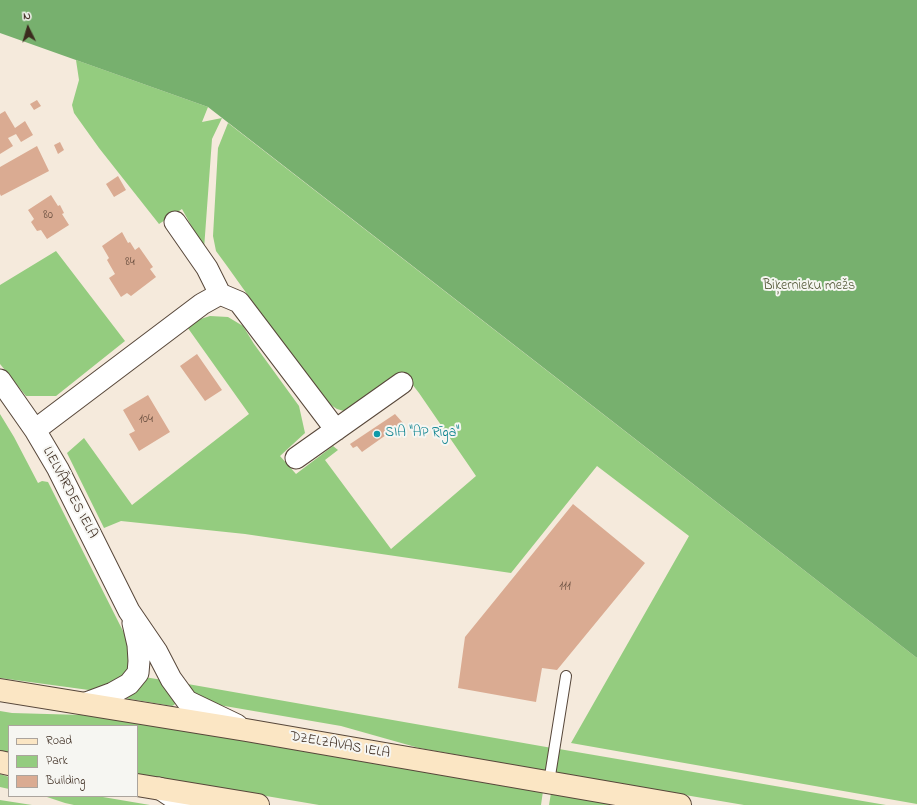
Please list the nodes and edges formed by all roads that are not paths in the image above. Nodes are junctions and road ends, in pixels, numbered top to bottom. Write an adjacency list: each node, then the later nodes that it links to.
1 (175, 222): 2 (street)
2 (220, 294): 5 (street); 6 (street)
3 (0, 380): 5 (street, LIELVĀRDES IELA)
4 (402, 383): 6 (street)
5 (35, 430): 8 (street, LIELVĀRDES IELA)
6 (336, 430): 7 (street)
7 (296, 458)
8 (129, 611): 11 (street, LIELVĀRDES IELA); 12 (street, LIELVĀRDES IELA)
9 (566, 676): 13 (lane)
10 (0, 690): 11 (main road, DZELZAVAS IELA)
11 (86, 703): 12 (main road, DZELZAVAS IELA)
12 (246, 730): 13 (main road, DZELZAVAS IELA)
13 (549, 782): 18 (main road, DZELZAVAS IELA)
14 (138, 785): 15 (main road)
15 (159, 788): 16 (street); 17 (main road)
16 (184, 805)
17 (258, 805)
18 (680, 805)

